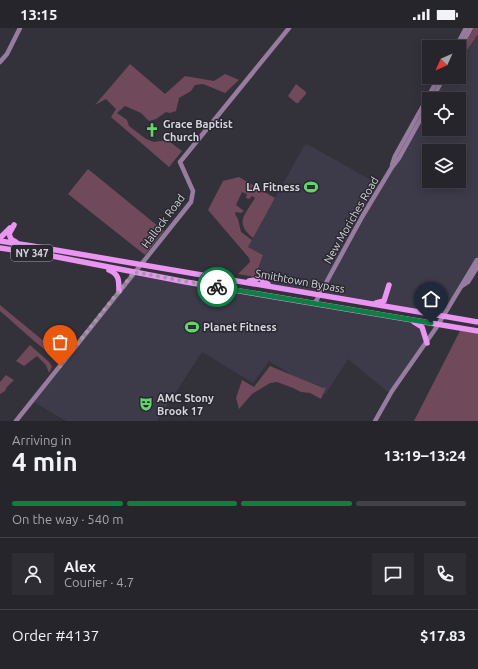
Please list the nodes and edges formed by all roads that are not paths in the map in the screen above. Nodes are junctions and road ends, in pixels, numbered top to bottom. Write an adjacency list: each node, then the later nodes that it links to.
1 (20, 28): 7 (main road)
2 (289, 28): 16 (main road, Hallock Road)
3 (466, 28): 5 (main road)
4 (471, 28): 6 (main road)
5 (460, 40)
6 (464, 40)
7 (0, 62)
8 (435, 84): 10 (main road, New Moriches Road)
9 (422, 117): 10 (main road, New Moriches Road)
10 (392, 167): 24 (main road, New Moriches Road)
11 (0, 238): 13 (highway)
12 (0, 241): 13 (highway, Smithtown Bypass / NY 347)
13 (18, 244): 16 (highway, Smithtown Bypass / NY 347)
14 (0, 248): 17 (highway, Smithtown Bypass / NY 347)
15 (477, 260): 21 (main road)
16 (141, 264): 19 (main road, Hallock Road); 20 (highway, Smithtown Bypass / NY 347)
17 (101, 266): 19 (highway, Smithtown Bypass / NY 347); 23 (highway)
18 (478, 266): 21 (main road)
19 (134, 272): 23 (main road, Hallock Road); 25 (highway, Smithtown Bypass / NY 347)
20 (239, 281): 22 (highway, Smithtown Bypass / NY 347); 22 (highway)
21 (462, 286): 28 (main road)
22 (278, 288): 24 (highway, Smithtown Bypass / NY 347)
23 (119, 291): 34 (main road, Hallock Road)
24 (319, 295): 25 (main road, New Moriches Road); 26 (highway, Smithtown Bypass / NY 347)
25 (315, 303): 29 (highway, Smithtown Bypass / NY 347)
26 (372, 304): 27 (highway, Smithtown Bypass / NY 347); 27 (highway)
27 (396, 308): 28 (highway, Smithtown Bypass / NY 347)
28 (444, 316): 30 (highway, Smithtown Bypass / NY 347); 31 (main road)
29 (404, 318): 31 (highway, Smithtown Bypass / NY 347); 33 (highway)
30 (478, 322)
31 (439, 324): 32 (highway, Smithtown Bypass / NY 347); 33 (main road)
32 (478, 331)
33 (426, 343): 35 (main road)
34 (16, 421)
35 (374, 421)

